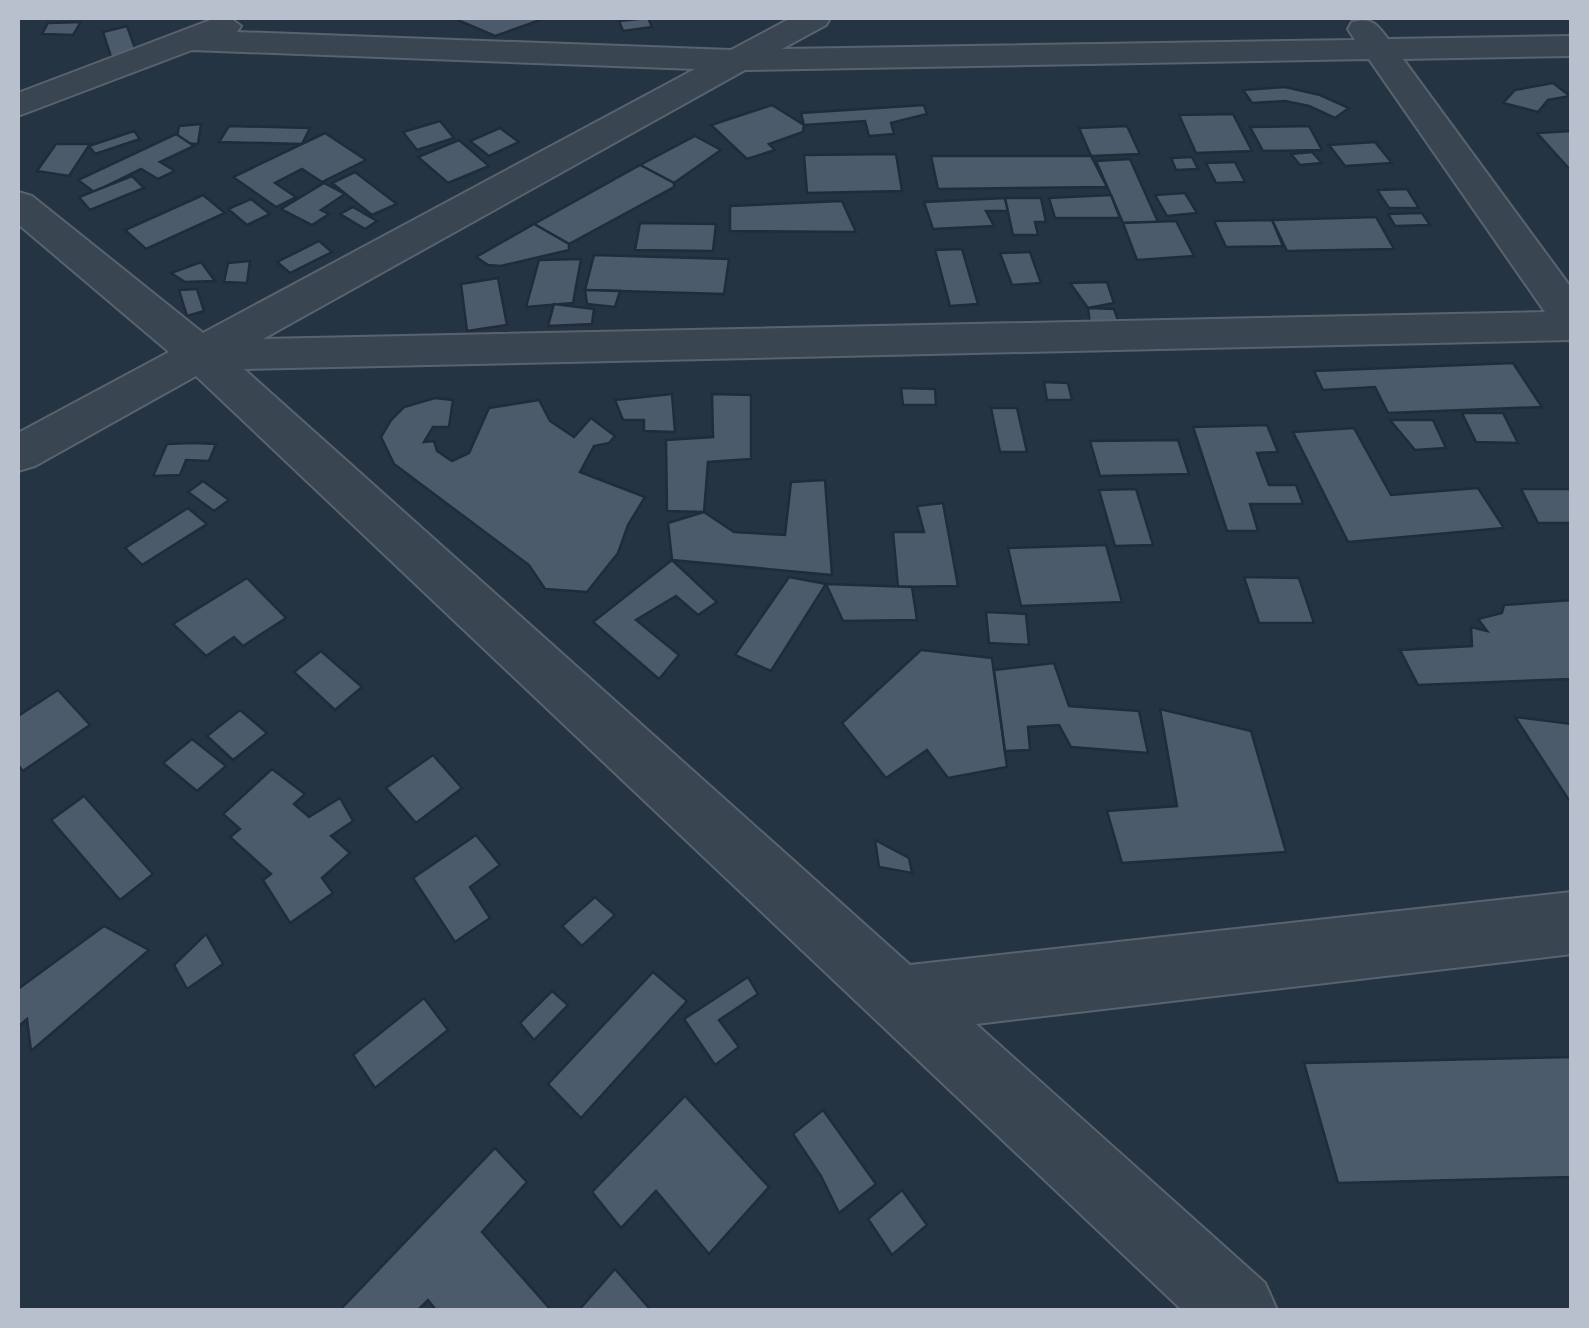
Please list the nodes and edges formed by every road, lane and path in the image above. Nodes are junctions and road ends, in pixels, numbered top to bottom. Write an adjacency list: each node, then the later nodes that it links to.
1 (247, 18): 4 (street)
2 (814, 18): 7 (street)
3 (1356, 18): 6 (street)
4 (191, 40): 7 (street); 8 (street)
5 (1572, 46): 6 (street)
6 (1379, 50): 7 (street); 10 (street)
7 (731, 60): 11 (street)
8 (18, 104)
9 (18, 204): 11 (street)
10 (1572, 323): 11 (street)
11 (200, 355): 12 (street); 14 (street)
12 (18, 454)
13 (1572, 923): 14 (street)
14 (902, 999): 15 (street)
15 (1238, 1310)

